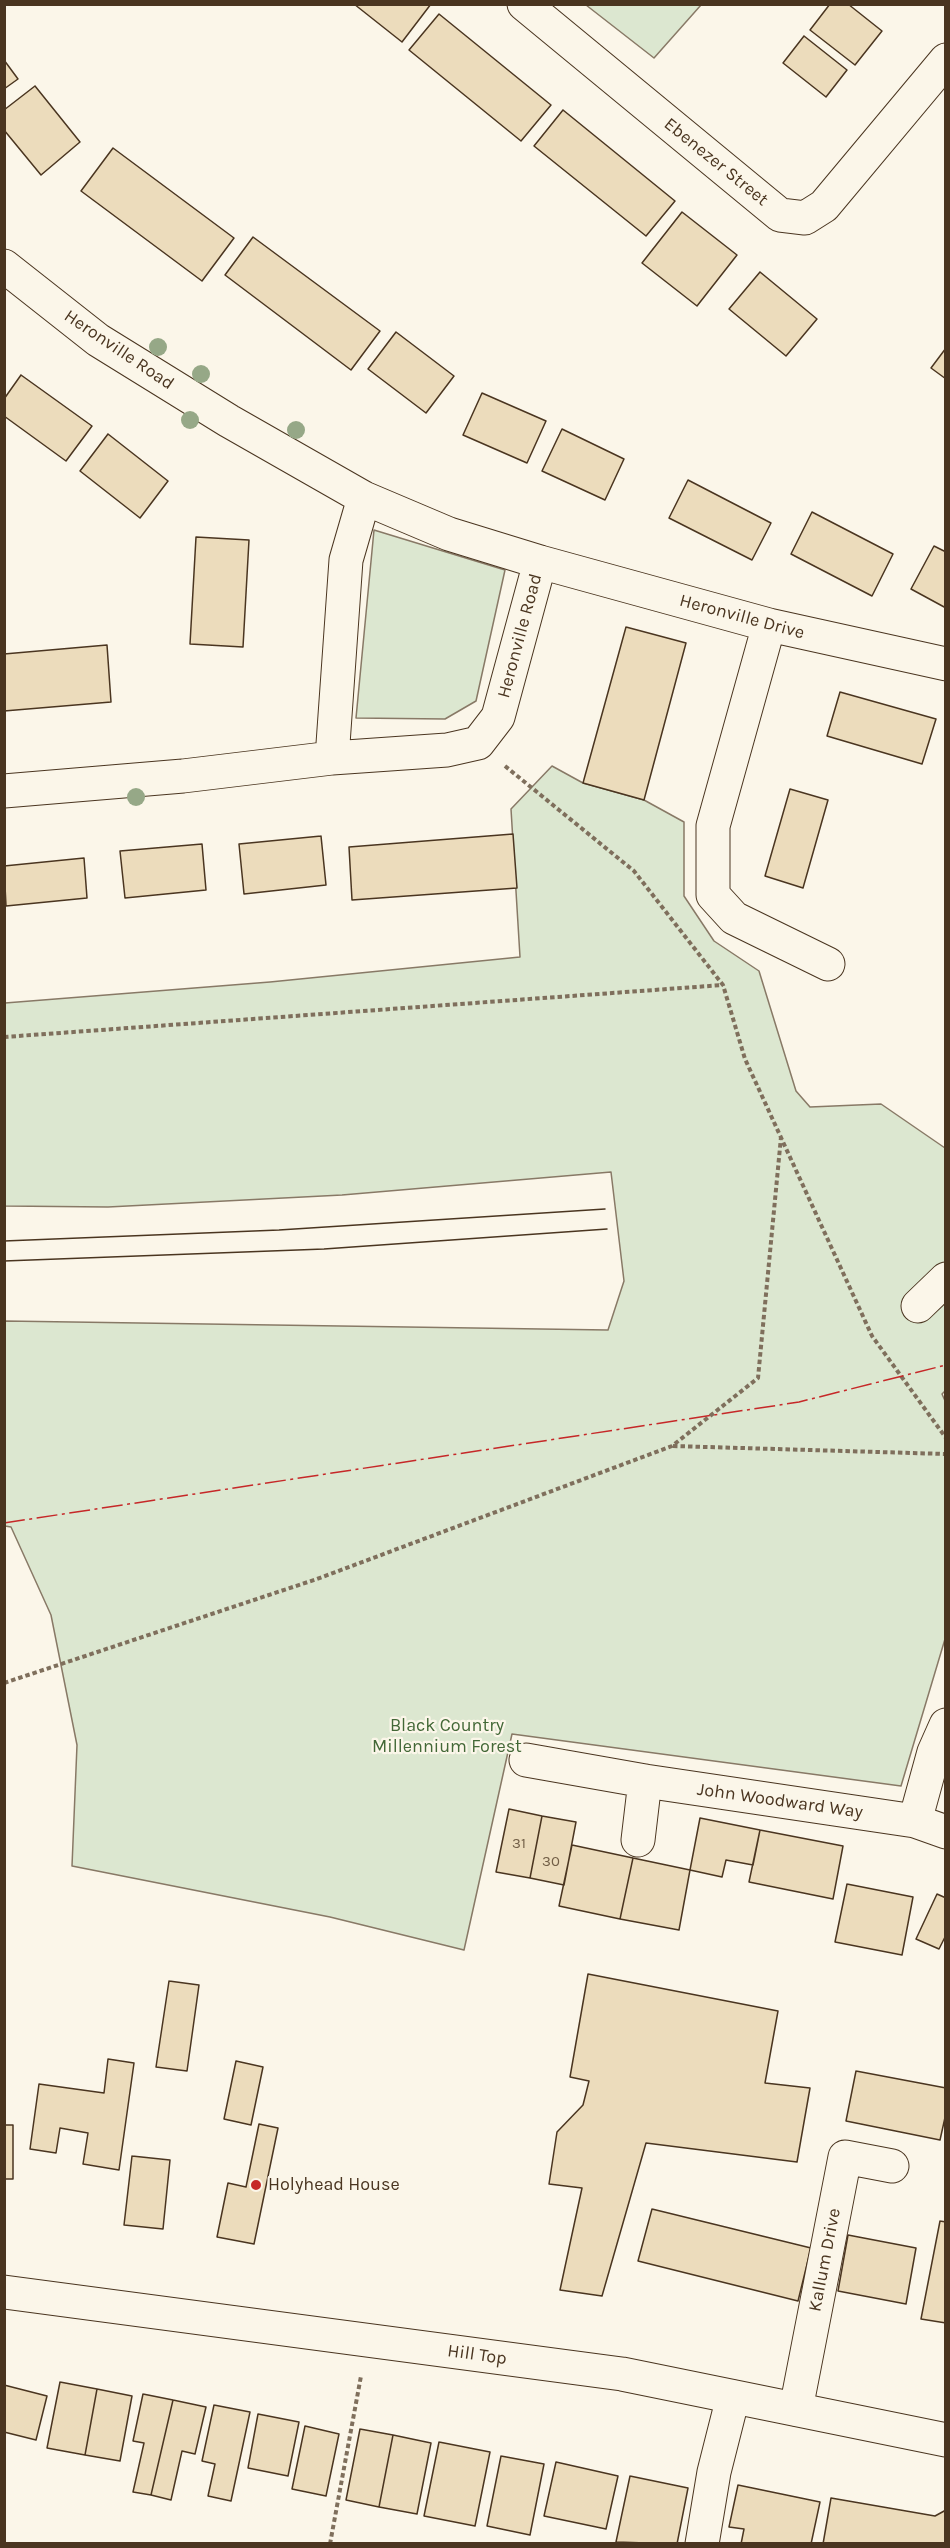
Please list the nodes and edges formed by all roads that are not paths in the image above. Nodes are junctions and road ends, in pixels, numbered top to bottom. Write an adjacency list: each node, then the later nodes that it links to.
1 (524, 4): 2 (street, Ebenezer Street)
2 (945, 60)
3 (4, 266): 4 (street, Heronville Road)
4 (364, 498): 5 (street, Heronville Road); 8 (street)
5 (540, 562): 6 (street, Heronville Drive); 8 (street, Heronville Road)
6 (769, 625): 7 (street, Heronville Drive); 10 (street)
7 (945, 664)
8 (332, 758): 9 (street)
9 (4, 792)
10 (828, 964)
11 (945, 1279): 12 (street)
12 (918, 1306)
13 (945, 1725): 16 (street, John Woodward Way)
14 (526, 1760): 15 (street, John Woodward Way)
15 (645, 1781): 16 (street, John Woodward Way); 17 (street)
16 (930, 1827)
17 (638, 1840)
18 (892, 2166): 21 (street, Kallum Drive)
19 (4, 2292): 20 (street, Hill Top)
20 (733, 2397): 21 (street, Hill Top); 23 (street)
21 (796, 2409): 22 (street, Hill Top)
22 (945, 2440)
23 (702, 2544)

